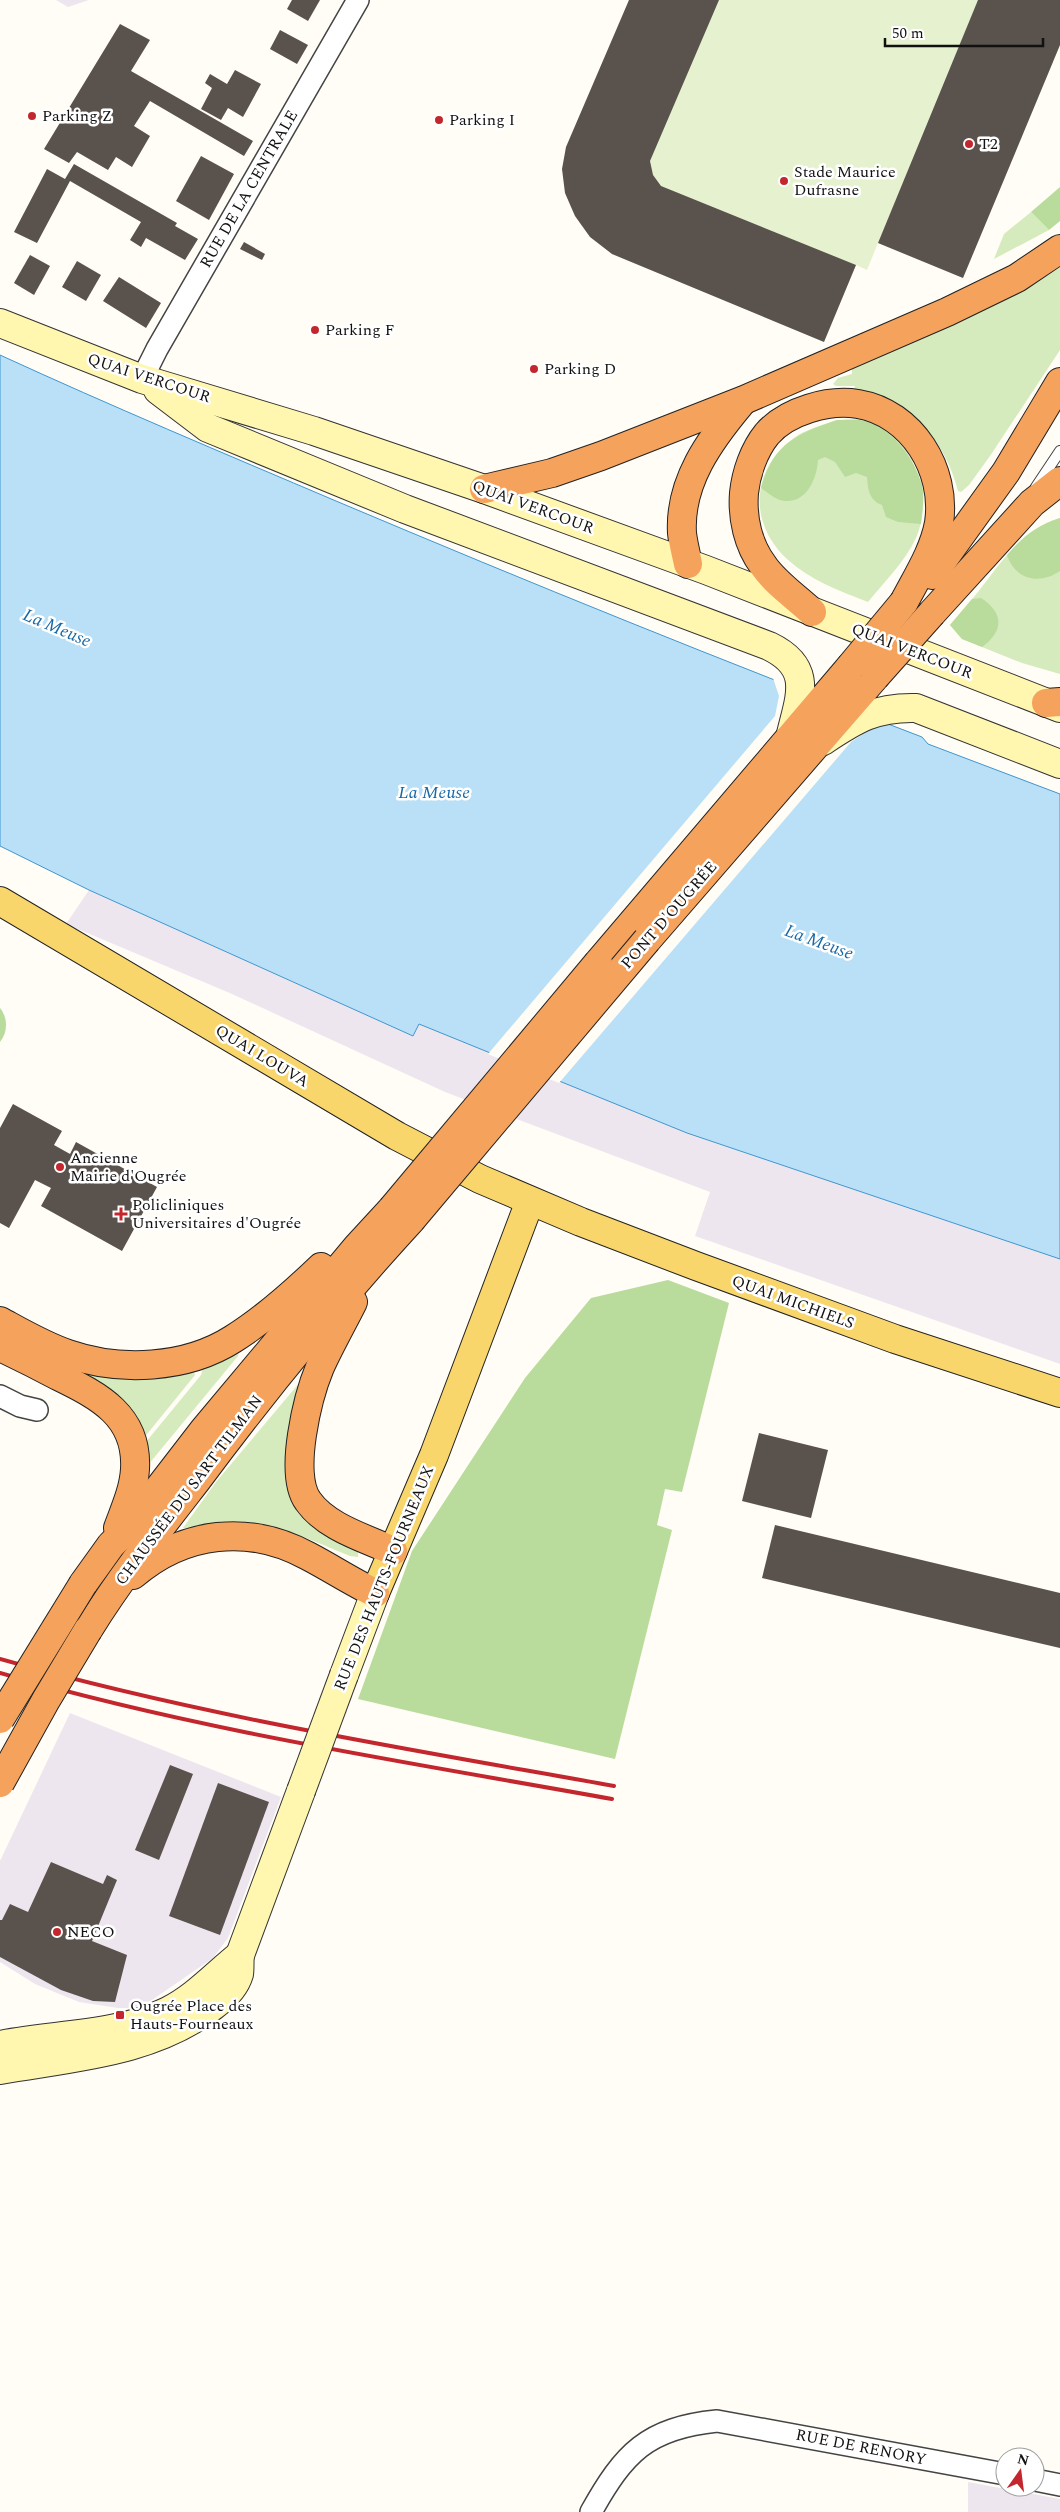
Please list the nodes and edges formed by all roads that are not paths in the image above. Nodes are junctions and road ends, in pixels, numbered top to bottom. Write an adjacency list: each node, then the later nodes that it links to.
1 (358, 0): 4 (street, RUE DE LA CENTRALE)
2 (1060, 249): 6 (highway)
3 (0, 323): 4 (main road, QUAI VERCOUR)
4 (142, 379): 9 (main road, QUAI VERCOUR); 17 (main road)
5 (1060, 382): 14 (highway)
6 (744, 400): 9 (highway); 12 (highway)
7 (1060, 452): 11 (lane)
8 (1060, 481): 11 (highway)
9 (484, 488): 12 (main road, QUAI VERCOUR)
10 (1060, 504): 13 (highway)
11 (1010, 525): 13 (highway)
12 (688, 564): 15 (main road, QUAI VERCOUR)
13 (959, 584): 17 (highway, PONT D'OUGRÉE, bridge)
14 (904, 602): 15 (highway); 17 (highway, PONT D'OUGRÉE, bridge)
15 (812, 612): 16 (main road, QUAI VERCOUR)
16 (1055, 704)
17 (801, 743): 18 (main road); 21 (highway, PONT D'OUGRÉE, bridge)
18 (1060, 764)
19 (0, 901): 20 (main road, QUAI LOUVA)
20 (530, 1201): 25 (main road, QUAI MICHIELS); 29 (main road, RUE DES HAUTS-FOURNEAUX)
21 (401, 1215): 22 (highway, CHAUSSÉE DU SART TILMAN)
22 (367, 1252): 23 (highway); 28 (highway, CHAUSSÉE DU SART TILMAN); 29 (highway); 31 (highway, CHAUSSÉE DU SART TILMAN)
23 (0, 1322)
24 (0, 1347): 28 (highway)
25 (1060, 1393)
26 (0, 1396): 27 (street)
27 (37, 1410)
28 (111, 1545): 32 (highway, CHAUSSÉE DU SART TILMAN, bridge)
29 (393, 1551): 30 (main road, RUE DES HAUTS-FOURNEAUX)
30 (375, 1593): 31 (highway); 34 (main road, RUE DES HAUTS-FOURNEAUX, bridge)
31 (110, 1596): 33 (highway, CHAUSSÉE DU SART TILMAN, bridge)
32 (0, 1719)
33 (0, 1783)
34 (240, 1955): 35 (main road); 36 (main road, RUE DES HAUTS-FOURNEAUX)
35 (0, 2045)
36 (0, 2070)
37 (995, 2472): 40 (street, RUE DE RENORY)
38 (1045, 2482): 39 (street)
39 (1060, 2485)
40 (591, 2512)

